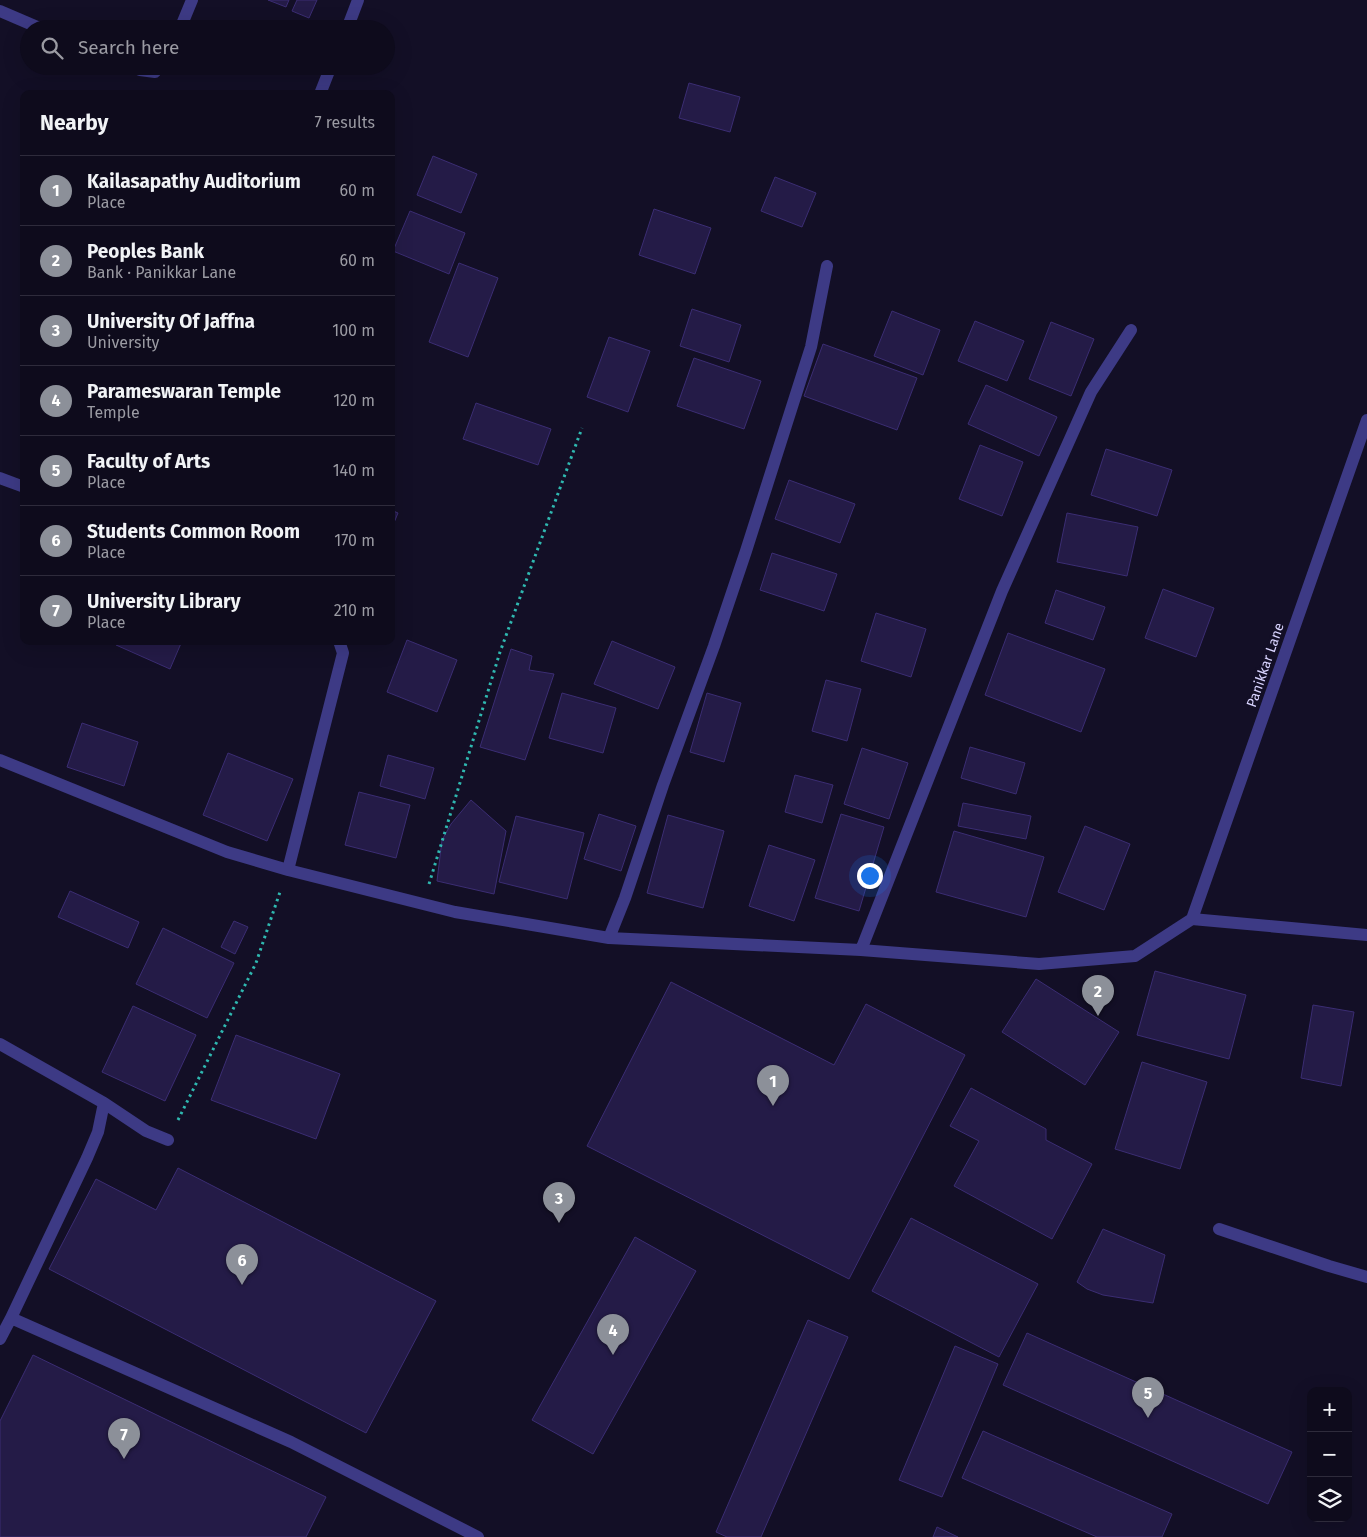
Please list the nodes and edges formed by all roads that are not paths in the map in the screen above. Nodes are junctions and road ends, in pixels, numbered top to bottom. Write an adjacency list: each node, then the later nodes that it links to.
1 (192, 0): 5 (street)
2 (358, 0): 6 (street)
3 (0, 11): 4 (street)
4 (21, 20)
5 (184, 20)
6 (350, 20)
7 (328, 75): 8 (street)
8 (322, 90)
9 (827, 266): 19 (street)
10 (1131, 330): 20 (street)
11 (1367, 420): 17 (street, Panikkar Lane)
12 (0, 478): 13 (street)
13 (20, 486)
14 (340, 645): 16 (street)
15 (0, 760): 16 (street)
16 (288, 870): 19 (street)
17 (1192, 919): 18 (street); 20 (street)
18 (1367, 934)
19 (609, 938): 20 (street)
20 (861, 950)
21 (0, 1044): 22 (street)
22 (104, 1103): 23 (street); 26 (street)
23 (168, 1140)
24 (1219, 1229): 25 (street)
25 (1367, 1277)
26 (11, 1318): 27 (street); 28 (street)
27 (0, 1339)
28 (478, 1537)

